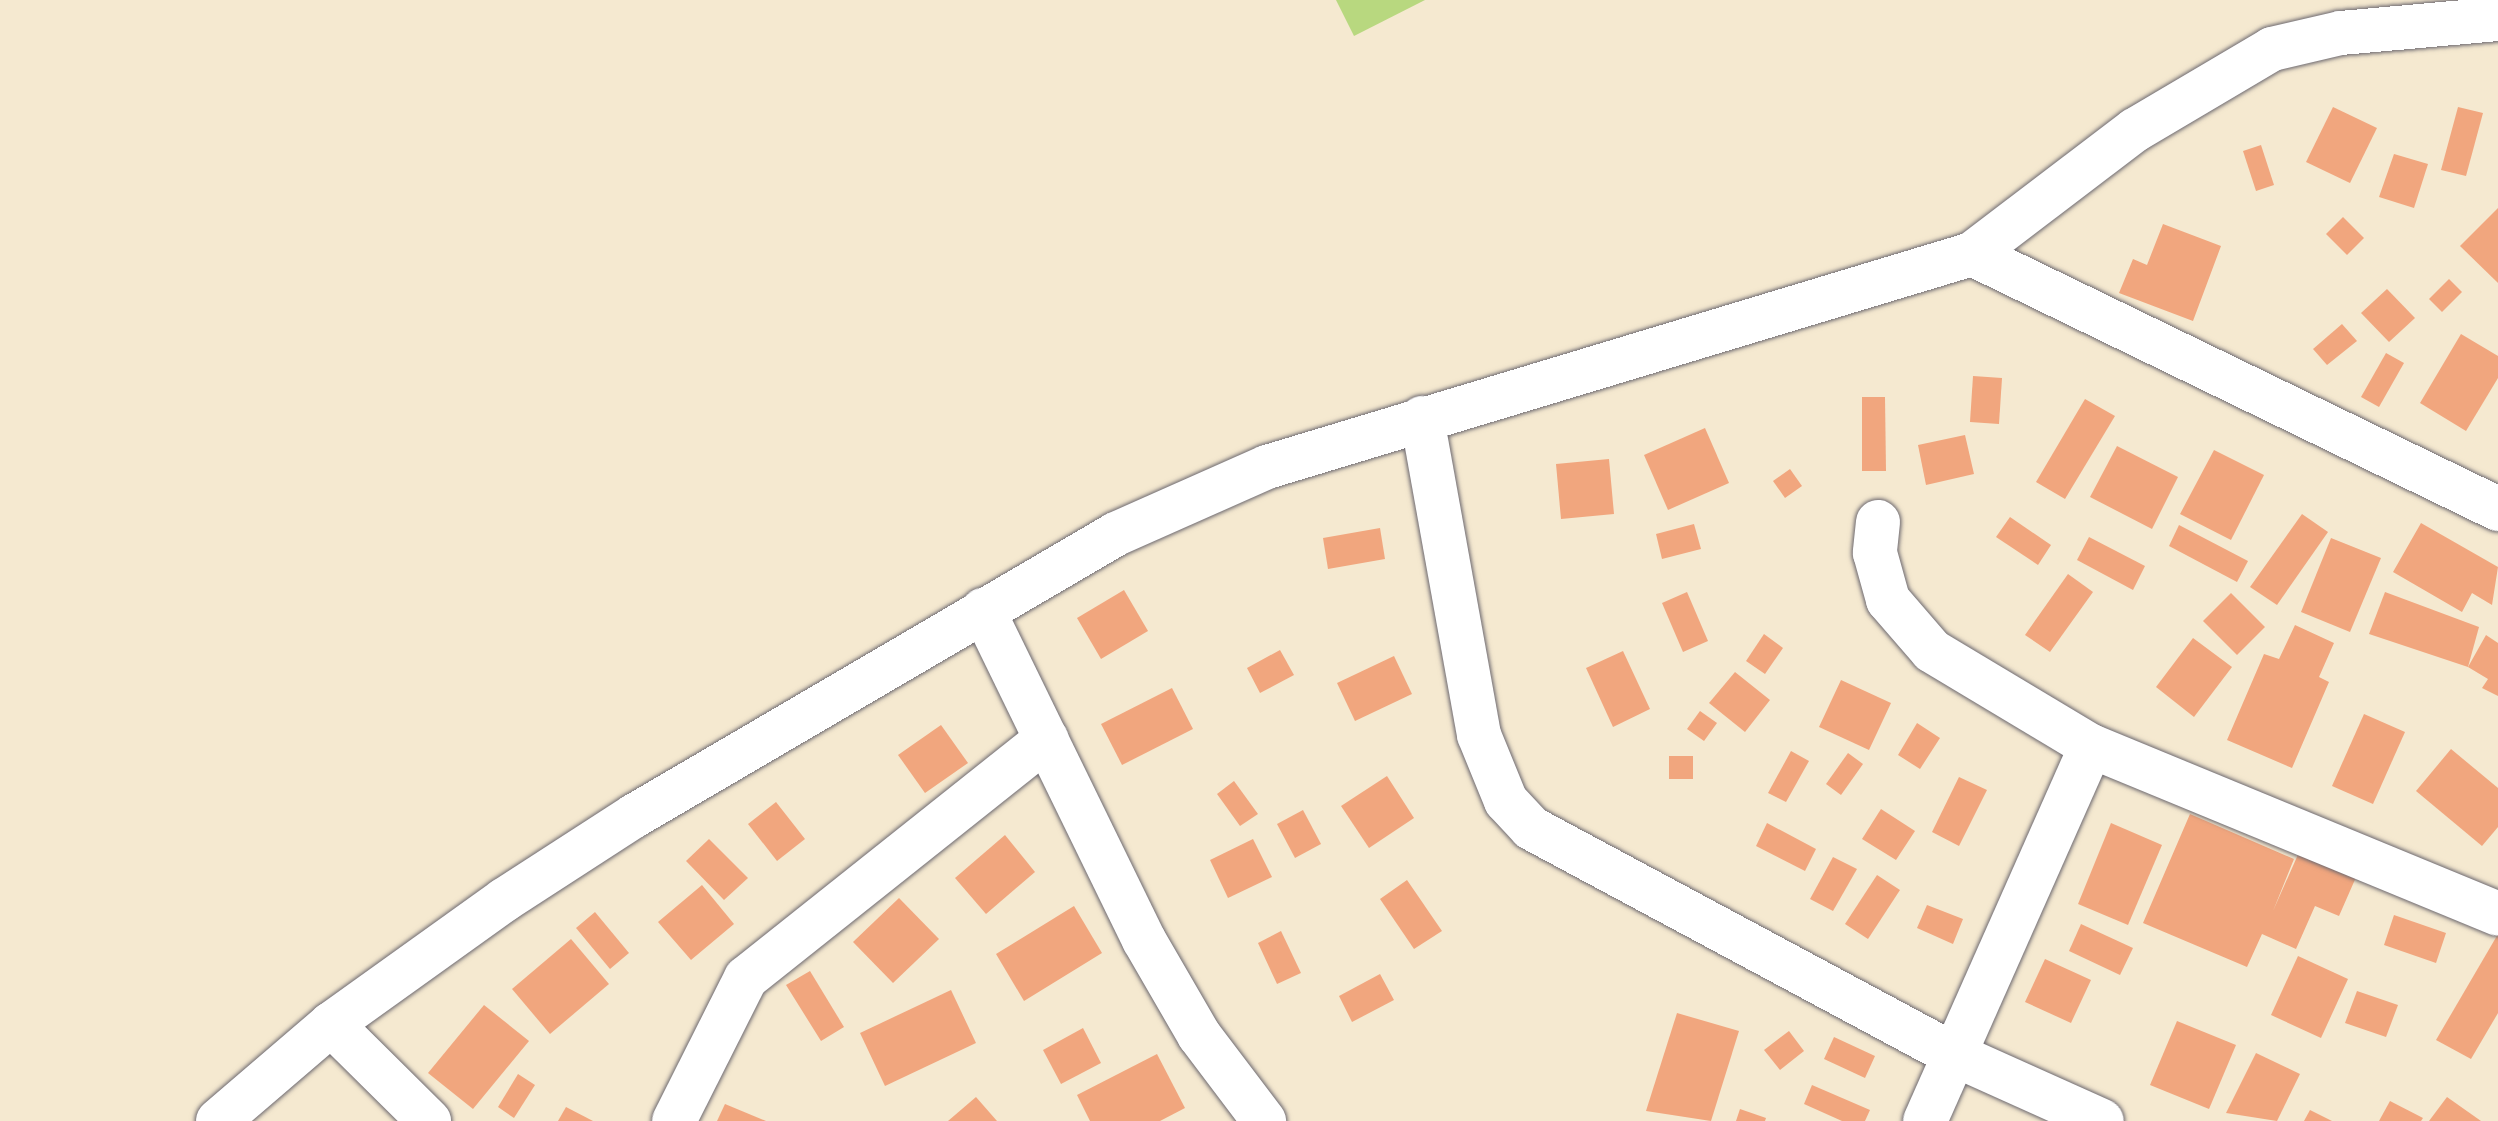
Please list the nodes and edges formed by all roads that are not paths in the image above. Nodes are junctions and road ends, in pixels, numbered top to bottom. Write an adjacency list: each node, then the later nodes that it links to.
1 (2498, 19): 2 (street)
2 (1972, 254): 3 (street); 4 (street)
3 (1422, 418): 6 (street); 11 (street)
4 (2498, 509)
5 (1878, 522): 8 (street)
6 (983, 610): 7 (street); 10 (street)
7 (1046, 739): 14 (street); 15 (street)
8 (2091, 746): 9 (street); 11 (street)
9 (2498, 914)
10 (331, 1024): 12 (street); 13 (street)
11 (1953, 1054): 16 (street); 17 (street)
12 (218, 1121)
13 (429, 1121)
14 (674, 1121)
15 (1264, 1121)
16 (1925, 1121)
17 (2102, 1121)

